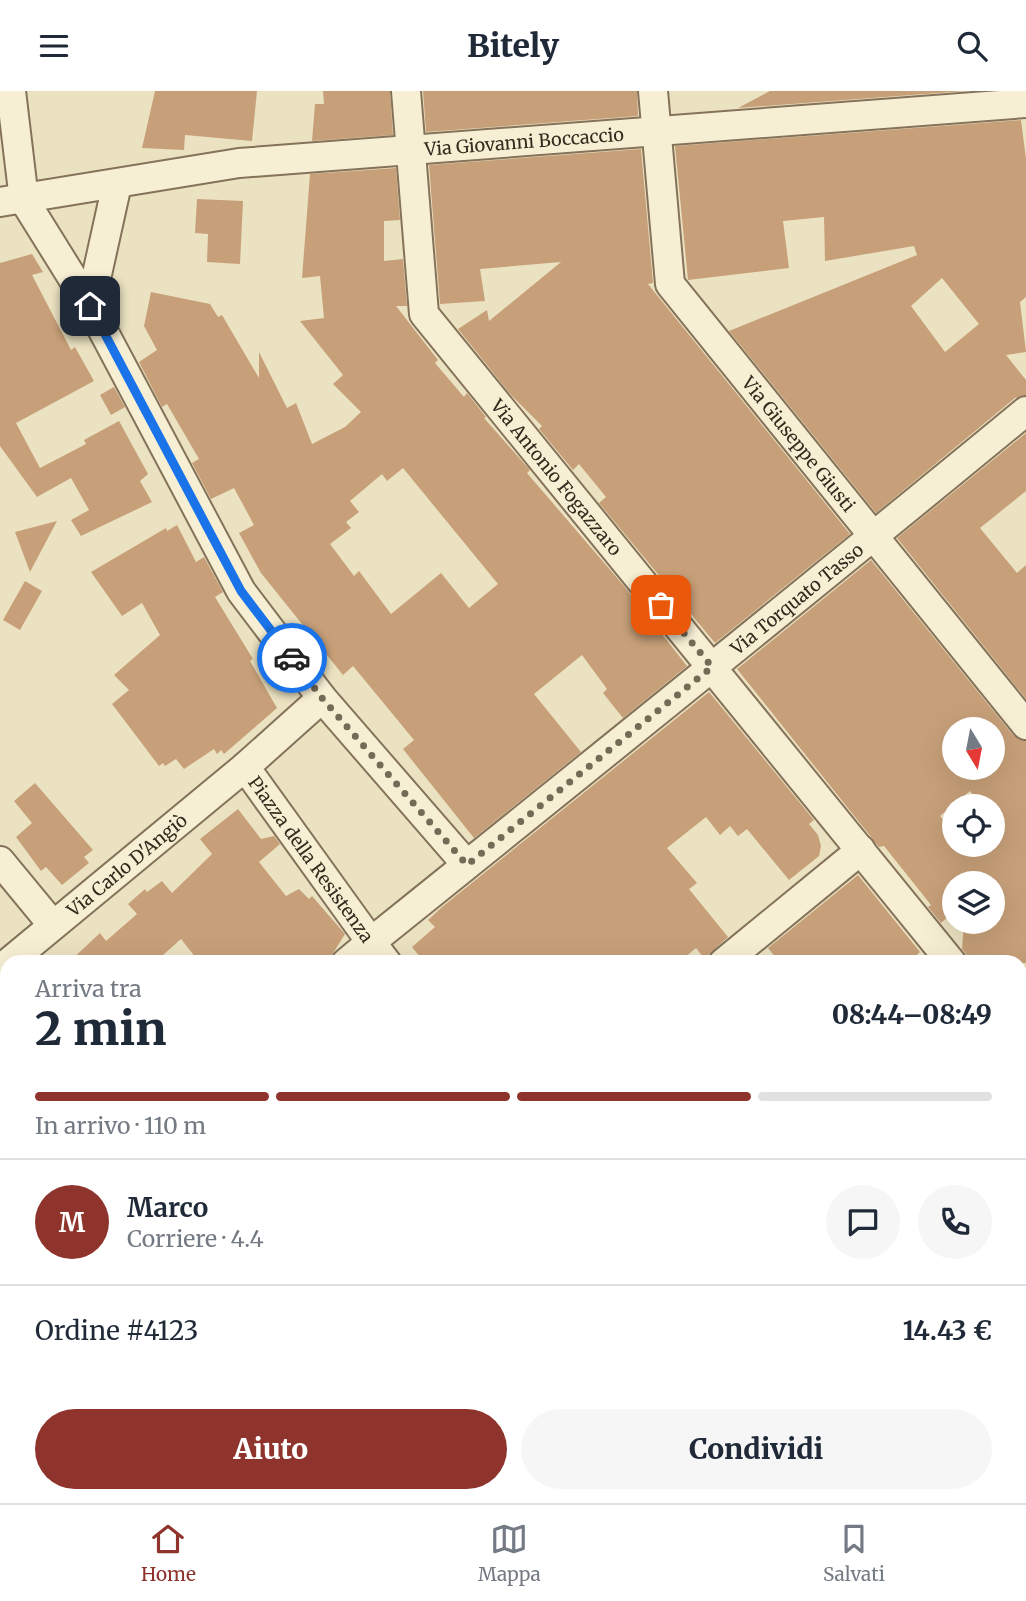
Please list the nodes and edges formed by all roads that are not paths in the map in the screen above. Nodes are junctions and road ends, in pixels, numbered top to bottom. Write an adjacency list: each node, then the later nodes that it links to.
1 (11, 91): 8 (street)
2 (406, 91): 6 (street, Via Antonio Fogazzaro)
3 (653, 91): 5 (street, Via Giuseppe Giusti)
4 (1026, 103): 5 (street, Via Giovanni Boccaccio)
5 (657, 130): 6 (street, Via Giovanni Boccaccio); 11 (street, Via Giuseppe Giusti)
6 (411, 150): 7 (street, Via Giovanni Boccaccio); 12 (street, Via Antonio Fogazzaro)
7 (117, 184): 8 (street, Via Giovanni Boccaccio); 9 (street)
8 (12, 201): 9 (street)
9 (90, 306): 13 (street)
10 (1026, 411): 11 (street, Via Torquato Tasso)
11 (872, 538): 12 (street, Via Torquato Tasso); 14 (street, Via Giuseppe Giusti)
12 (712, 667): 16 (street, Via Antonio Fogazzaro); 18 (street, Via Torquato Tasso)
13 (322, 698): 15 (street, Piazza della Resistenza); 18 (street)
14 (1026, 725)
15 (245, 767): 19 (street, Via Carlo D'Angiò); 20 (street, Piazza della Resistenza)
16 (861, 850): 21 (street); 23 (street, Via Antonio Fogazzaro)
17 (0, 861): 19 (street)
18 (467, 865): 20 (street, Piazza della Resistenza)
19 (52, 924): 22 (street, Via Carlo D'Angiò)
20 (379, 952)
21 (754, 953)
22 (17, 955)
23 (944, 955)

